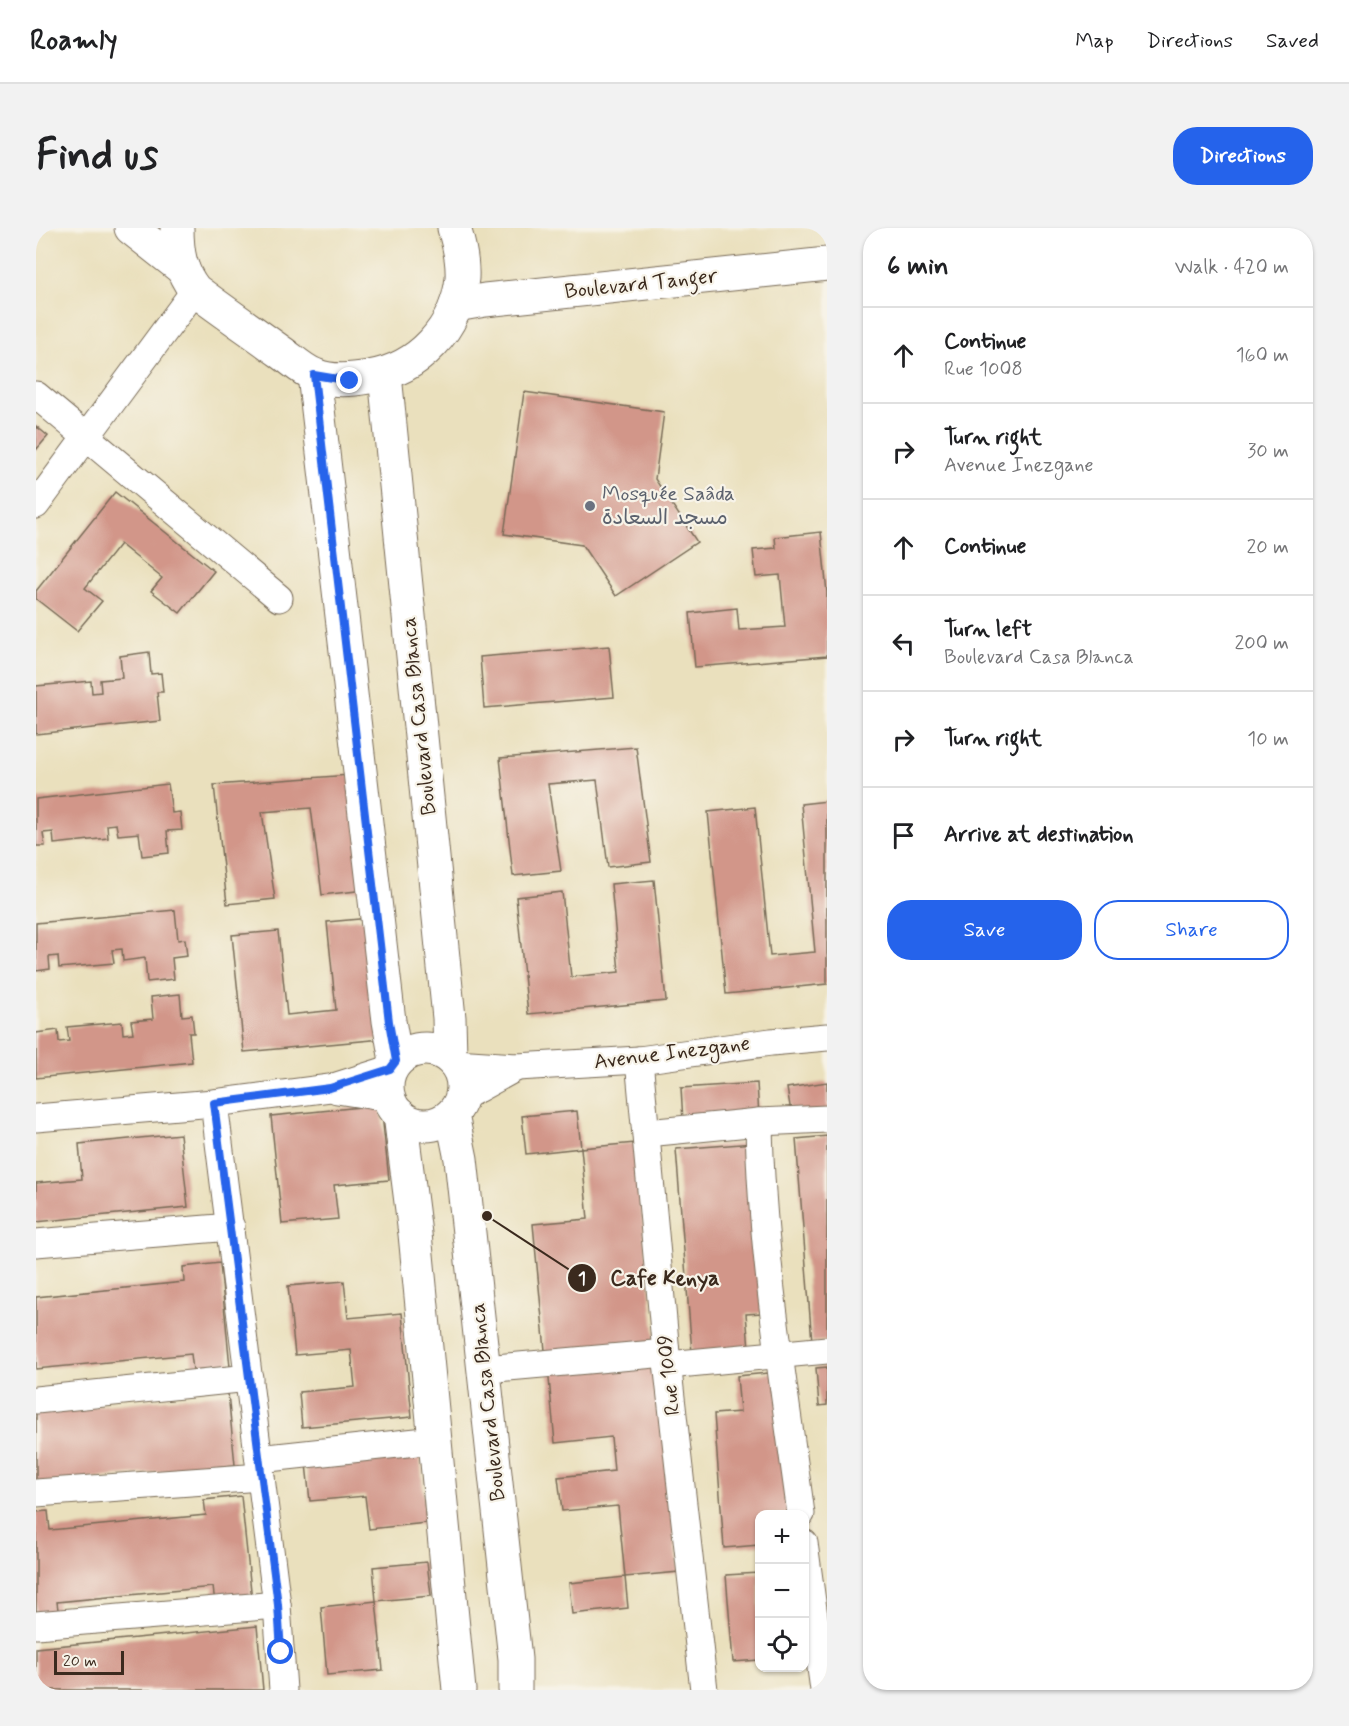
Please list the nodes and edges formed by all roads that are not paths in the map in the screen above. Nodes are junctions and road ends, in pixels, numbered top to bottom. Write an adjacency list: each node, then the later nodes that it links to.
1 (131, 228): 5 (main road)
2 (177, 228): 5 (main road)
3 (454, 228): 6 (main road)
4 (827, 264): 6 (main road, Boulevard Tanger)
5 (189, 280): 7 (main road); 10 (street)
6 (456, 305): 8 (main road)
7 (314, 375): 8 (main road); 17 (main road)
8 (385, 375): 14 (main road, Boulevard Casa Blanca)
9 (36, 395): 10 (street)
10 (87, 438): 11 (street); 12 (street)
11 (36, 505)
12 (279, 598)
13 (827, 1037): 15 (street, Avenue Inezgane)
14 (452, 1060): 16 (street, Avenue Inezgane); 17 (main road); 19 (main road)
15 (639, 1060): 16 (street, Avenue Inezgane); 23 (street, Rue 1009)
16 (517, 1067): 19 (street)
17 (393, 1086): 18 (street); 19 (main road); 32 (main road)
18 (214, 1103): 20 (street); 24 (street)
19 (457, 1106): 29 (main road, Boulevard Casa Blanca)
20 (36, 1118)
21 (827, 1119): 22 (street)
22 (759, 1122): 23 (street); 27 (street)
23 (647, 1133): 28 (street, Rue 1009)
24 (231, 1227): 25 (street); 30 (street)
25 (36, 1243)
26 (827, 1350): 27 (street)
27 (779, 1353): 28 (street); 35 (street)
28 (667, 1359): 29 (street); 42 (street, Rue 1009)
29 (485, 1369): 41 (main road, Boulevard Casa Blanca)
30 (249, 1378): 31 (street); 33 (street)
31 (36, 1400)
32 (435, 1440): 33 (street); 40 (main road)
33 (260, 1468): 34 (street); 37 (street)
34 (36, 1493)
35 (800, 1510)
36 (807, 1564): 43 (street)
37 (278, 1605): 38 (street); 39 (street)
38 (36, 1625)
39 (283, 1690)
40 (459, 1690)
41 (515, 1690)
42 (704, 1690)
43 (824, 1690)

